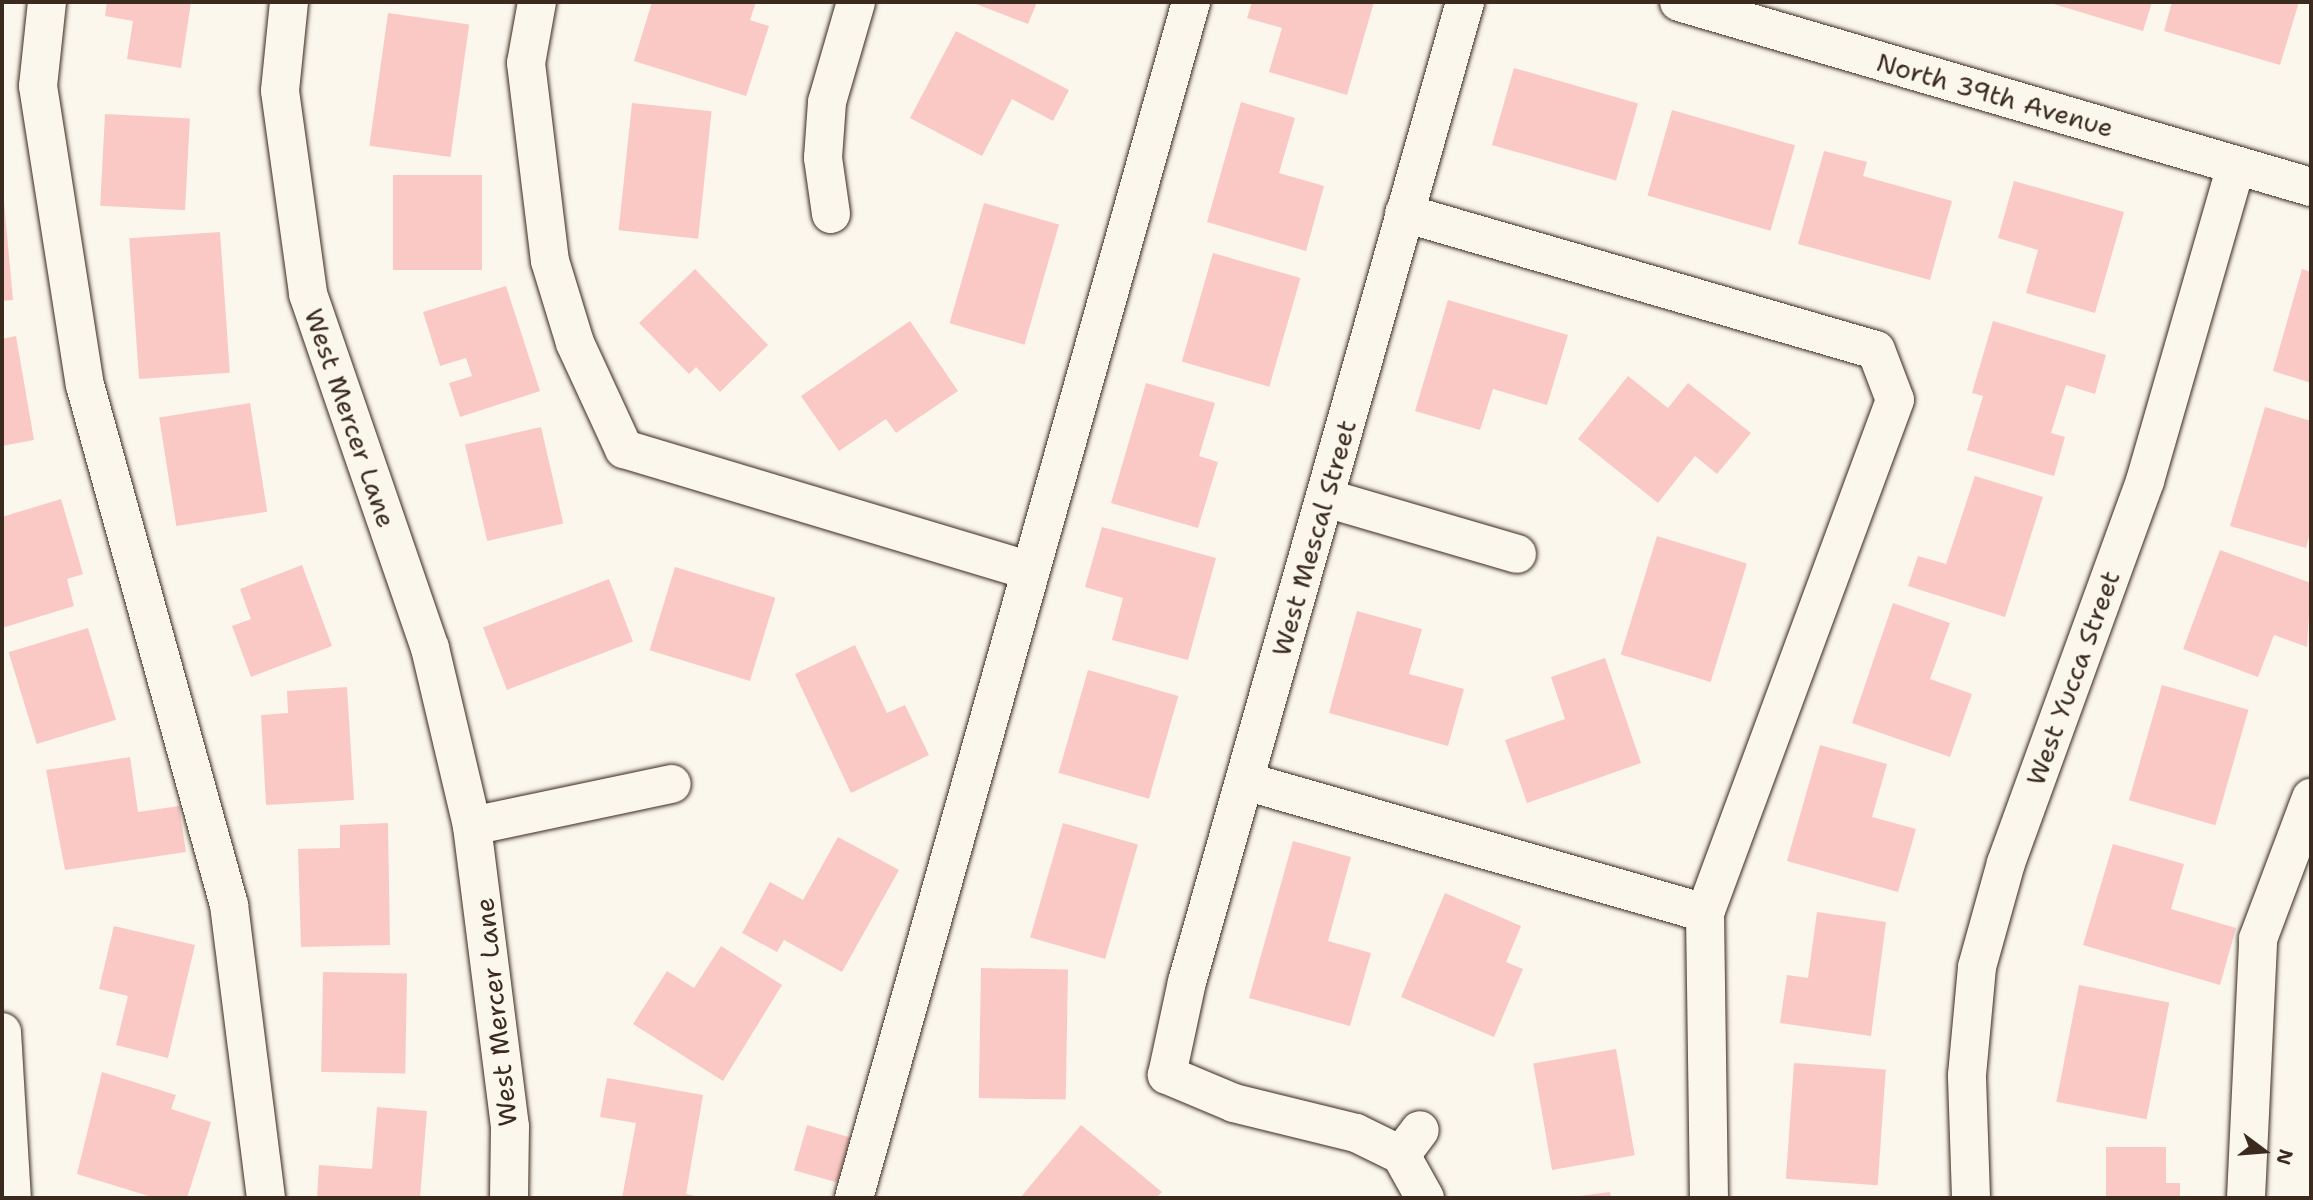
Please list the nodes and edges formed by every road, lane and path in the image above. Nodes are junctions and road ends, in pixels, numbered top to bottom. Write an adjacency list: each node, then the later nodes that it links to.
1 (47, 2): 22 (street)
2 (289, 2): 18 (street, West Mercer Lane)
3 (537, 2): 14 (street)
4 (856, 2): 11 (street)
5 (1191, 2): 14 (street)
6 (1465, 2): 10 (street, West Mescal Street)
7 (1679, 2): 8 (street, North 39th Avenue)
8 (2236, 166): 9 (street, North 39th Avenue); 27 (street, West Yucca Street)
9 (2311, 187)
10 (1404, 213): 12 (street, West Mescal Street); 19 (street)
11 (831, 214)
12 (1326, 498): 13 (street); 15 (street, West Mescal Street)
13 (1517, 554)
14 (1028, 570): 24 (street)
15 (1245, 781): 19 (street); 25 (street, West Mescal Street)
16 (672, 784): 18 (street)
17 (2311, 798): 28 (street)
18 (472, 826): 23 (street, West Mercer Lane)
19 (1705, 913): 26 (street)
20 (2, 1032): 21 (street)
21 (12, 1198)
22 (266, 1198)
23 (509, 1198)
24 (854, 1198)
25 (1425, 1198)
26 (1709, 1198)
27 (1971, 1198)
28 (2246, 1198)

